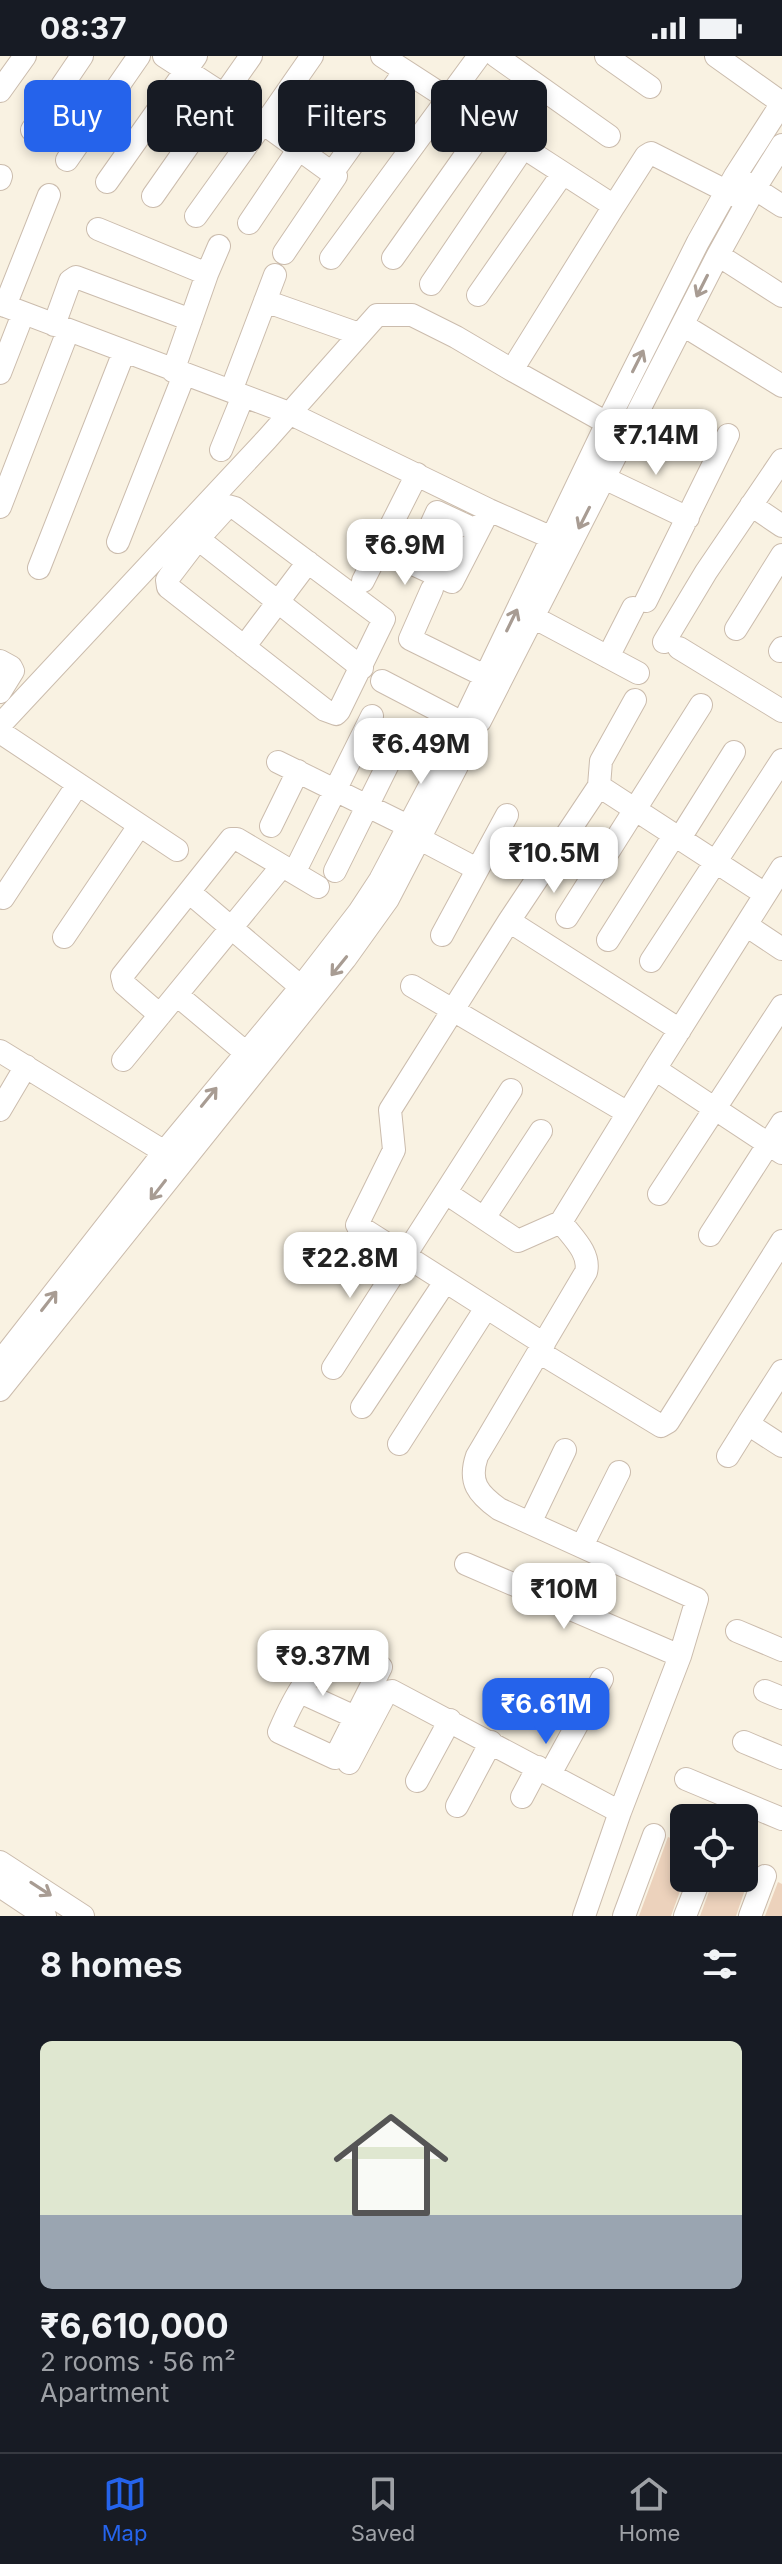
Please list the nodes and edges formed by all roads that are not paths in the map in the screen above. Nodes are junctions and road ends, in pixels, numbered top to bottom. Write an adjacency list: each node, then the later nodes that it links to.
1 (25, 56): 20 (street)
2 (82, 56): 14 (street)
3 (139, 56): 33 (street)
4 (164, 56): 12 (street)
5 (251, 56): 16 (street)
6 (312, 56): 23 (street)
7 (382, 56): 13 (street)
8 (479, 56): 17 (street)
9 (496, 56): 25 (street)
10 (606, 56): 18 (street)
11 (716, 56): 21 (street)
12 (191, 63): 15 (street); 36 (street)
13 (405, 71): 19 (street); 34 (street)
14 (66, 80)
15 (209, 80)
16 (234, 80)
17 (461, 80)
18 (650, 87)
19 (431, 88)
20 (0, 91)
21 (782, 103): 37 (street)
22 (431, 121): 49 (street)
23 (263, 124): 24 (street); 43 (street)
24 (278, 135)
25 (609, 136)
26 (782, 145): 39 (street)
27 (184, 152): 40 (street)
28 (297, 152): 44 (street)
29 (301, 152): 34 (street)
30 (468, 152): 50 (street)
31 (520, 152): 53 (street)
32 (529, 152): 35 (street)
33 (67, 160)
34 (332, 173): 47 (street)
35 (563, 173): 41 (street); 54 (street)
36 (107, 182)
37 (731, 183): 39 (street); 41 (street); 69 (street, one-way to 37)
38 (49, 195): 57 (street)
39 (751, 195): 42 (street); 48 (street)
40 (153, 196)
41 (614, 206): 63 (street)
42 (782, 206)
43 (196, 216)
44 (249, 223)
45 (98, 229): 51 (street)
46 (219, 246): 51 (street)
47 (284, 253)
48 (718, 255): 55 (street); 59 (street, one-way to 59)
49 (331, 258)
50 (393, 258)
51 (207, 274): 58 (street)
52 (275, 275): 56 (street)
53 (431, 284)
54 (478, 295)
55 (782, 296)
56 (265, 301): 61 (street); 67 (street)
57 (9, 308): 60 (street); 64 (street)
58 (191, 320): 60 (street); 65 (street)
59 (683, 325): 66 (street); 74 (street)
60 (61, 328): 62 (street); 76 (street)
61 (359, 334): 63 (street); 68 (street)
62 (124, 352): 65 (street); 86 (street)
63 (512, 370): 69 (street)
64 (0, 373)
65 (178, 373): 67 (street); 83 (street)
66 (782, 386)
67 (237, 394): 68 (street); 71 (street)
68 (289, 413): 73 (street); 81 (street)
69 (607, 423): 82 (street)
70 (728, 435): 78 (street)
71 (221, 450)
72 (782, 460): 75 (street)
73 (417, 474): 77 (street); 87 (street)
74 (604, 478): 78 (street); 82 (street, one-way to 82)
75 (751, 505): 79 (street); 102 (street)
76 (0, 507)
77 (489, 510): 80 (street); 82 (street)
78 (688, 518): 93 (street)
79 (782, 526)
80 (478, 531)
81 (191, 533): 85 (street); 89 (street); 92 (street); 104 (street)
82 (561, 541): 90 (street); 97 (street, one-way to 82)
83 (118, 542)
84 (782, 555): 91 (street)
85 (308, 562): 89 (street); 95 (street)
86 (39, 568)
87 (363, 581)
88 (432, 589): 97 (street)
89 (278, 602): 92 (street); 95 (street)
90 (533, 617): 93 (street); 105 (street)
91 (736, 629)
92 (244, 647): 95 (street)
93 (608, 657): 96 (street)
94 (0, 661): 99 (street)
95 (362, 668)
96 (638, 673)
97 (485, 676): 105 (street)
98 (382, 681): 105 (street)
99 (0, 692)
100 (635, 700): 111 (street)
101 (701, 705): 114 (street)
102 (782, 711)
103 (372, 716): 112 (street)
104 (0, 725)
105 (469, 726): 118 (street)
106 (0, 732): 110 (street)
107 (404, 732): 113 (street)
108 (734, 752): 119 (street)
109 (782, 760): 121 (street)
110 (78, 784): 116 (street); 129 (street)
111 (599, 786): 114 (street); 131 (street)
112 (336, 790): 113 (street); 117 (street); 122 (street)
113 (368, 805): 118 (street); 125 (street)
114 (637, 809): 119 (street); 130 (street)
115 (507, 815): 124 (street)
116 (139, 826): 120 (street); 135 (street)
117 (271, 826)
118 (414, 832): 124 (street); 140 (street); 158 (street, one-way to 158)
119 (677, 836): 121 (street); 136 (street)
120 (177, 850)
121 (717, 861): 128 (street); 138 (street)
122 (291, 864): 126 (street); 127 (street); 133 (street)
123 (782, 868): 128 (street)
124 (477, 869): 134 (street)
125 (335, 871)
126 (318, 887)
127 (189, 892): 133 (street); 144 (street)
128 (765, 894): 132 (street)
129 (3, 898)
130 (567, 917)
131 (509, 921): 143 (street); 145 (street)
132 (746, 925): 137 (street); 145 (street)
133 (232, 928): 140 (street); 141 (street)
134 (442, 935)
135 (64, 937)
136 (608, 940)
137 (782, 949)
138 (651, 961)
139 (412, 986): 143 (street)
140 (301, 987): 147 (street)
141 (177, 995): 144 (street); 147 (street)
142 (782, 1006): 152 (street)
143 (454, 1011): 154 (street); 165 (street)
144 (160, 1015): 148 (street)
145 (680, 1030): 150 (street)
146 (0, 1051): 149 (street)
147 (245, 1052): 158 (street, one-way to 147)
148 (123, 1060)
149 (26, 1066): 153 (street); 158 (street)
150 (655, 1069): 152 (street); 154 (street)
151 (511, 1090): 159 (street)
152 (715, 1108): 157 (street); 160 (street)
153 (0, 1110)
154 (628, 1113): 162 (street)
155 (782, 1123): 157 (street)
156 (541, 1131): 161 (street)
157 (775, 1148): 163 (street)
158 (173, 1156): 169 (street, one-way to 158); 172 (street, one-way to 172)
159 (446, 1193): 161 (street); 165 (street)
160 (659, 1194)
161 (484, 1218): 162 (street)
162 (561, 1222): 168 (street)
163 (710, 1235)
164 (780, 1247): 168 (street)
165 (406, 1257): 166 (street); 170 (street)
166 (445, 1282): 167 (street); 173 (street)
167 (486, 1308): 168 (street); 175 (street)
168 (541, 1348): 180 (street)
169 (0, 1362)
170 (333, 1368)
171 (782, 1371): 174 (street)
172 (0, 1390)
173 (362, 1407)
174 (748, 1424): 176 (street); 178 (street)
175 (399, 1444)
176 (782, 1446)
177 (565, 1450): 180 (street)
178 (728, 1456)
179 (619, 1472): 181 (street)
180 (530, 1523): 181 (street)
181 (582, 1546): 185 (street)
182 (466, 1564): 185 (street)
183 (737, 1631): 184 (street)
184 (782, 1650)
185 (680, 1656): 199 (street)
186 (602, 1679): 194 (street)
187 (309, 1696): 189 (street)
188 (450, 1720): 189 (street); 190 (street); 196 (street)
189 (362, 1721): 189 (street); 193 (street)
190 (491, 1742): 194 (street); 198 (street)
191 (744, 1742): 192 (street)
192 (782, 1758)
193 (349, 1763)
194 (544, 1771): 197 (street); 199 (street)
195 (686, 1779): 200 (street)
196 (417, 1781)
197 (522, 1797)
198 (457, 1806)
199 (620, 1812): 208 (street)
200 (782, 1819)
201 (654, 1835): 209 (street)
202 (0, 1862): 207 (street, one-way to 207)
203 (765, 1876): 211 (street)
204 (0, 1886): 206 (street)
205 (694, 1892): 210 (street)
206 (45, 1916)
207 (83, 1916)
208 (584, 1916)
209 (624, 1916)
210 (685, 1916)
211 (750, 1916)

